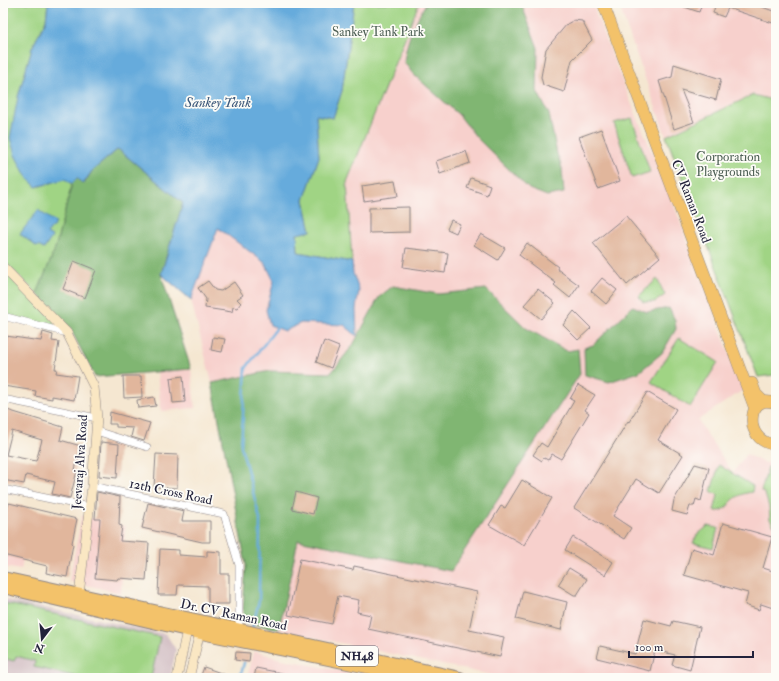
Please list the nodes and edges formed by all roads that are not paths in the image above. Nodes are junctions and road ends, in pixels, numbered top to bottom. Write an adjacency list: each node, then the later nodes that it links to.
1 (604, 3): 9 (main road, CV Raman Road)
2 (608, 3): 7 (main road, CV Raman Road)
3 (3, 267): 5 (street, Jeevaraj Alva Road)
4 (3, 316): 5 (street)
5 (67, 333): 10 (street, Jeevaraj Alva Road)
6 (3, 399): 10 (street)
7 (764, 402): 8 (main road); 9 (main road)
8 (776, 403)
9 (755, 409): 12 (main road)
10 (97, 418): 11 (street, Jeevaraj Alva Road)
11 (96, 431): 13 (street); 14 (street, Jeevaraj Alva Road)
12 (776, 445)
13 (147, 447)
14 (92, 486): 16 (street, Jeevaraj Alva Road); 21 (street, 12th Cross Road)
15 (3, 489): 16 (street)
16 (89, 507): 19 (street, Jeevaraj Alva Road)
17 (3, 578): 19 (highway, Dr. CV Raman Road / NH48)
18 (3, 587): 20 (highway, Dr. CV Raman Road / NH48)
19 (80, 591): 20 (highway, Dr. CV Raman Road / NH48)
20 (194, 626): 21 (highway, Dr. CV Raman Road / NH48); 22 (street); 23 (street)
21 (248, 636): 24 (highway, Dr. CV Raman Road / NH48); 25 (highway, Dr. CV Raman Road / NH48)
22 (177, 678)
23 (189, 678)
24 (421, 678)
25 (460, 678)

